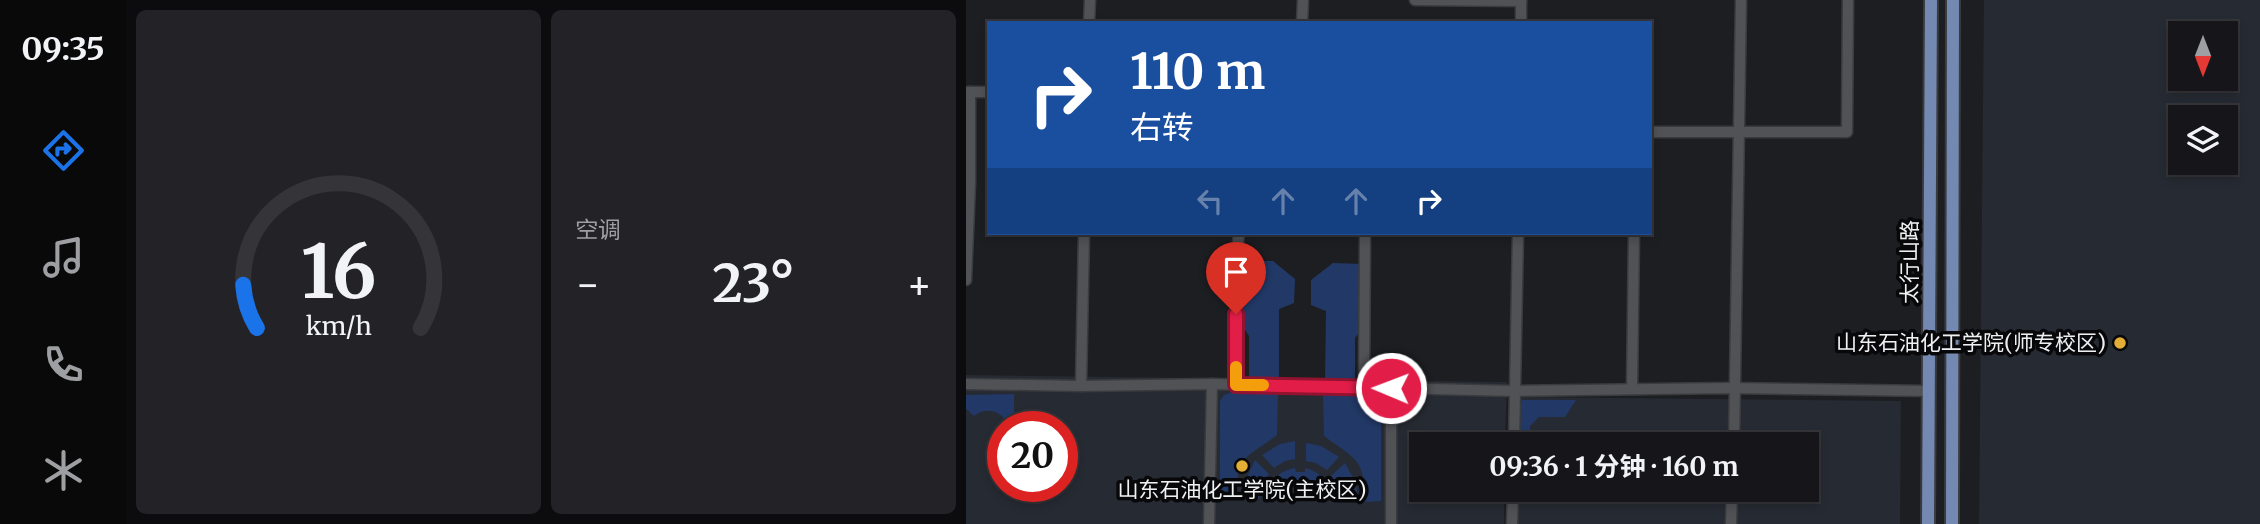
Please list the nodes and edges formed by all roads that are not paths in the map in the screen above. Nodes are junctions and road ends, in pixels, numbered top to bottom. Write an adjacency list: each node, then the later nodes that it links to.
1 (1090, 0): 9 (lane)
2 (1303, 0): 10 (lane)
3 (1415, 0): 8 (lane)
4 (1741, 0): 14 (lane)
5 (1848, 0): 14 (lane)
6 (1931, 0): 31 (main road, 太行山路)
7 (1953, 0): 41 (main road, 太行山路)
8 (1521, 1): 11 (lane)
9 (1089, 21)
10 (1302, 21)
11 (1521, 21)
12 (968, 92): 13 (lane); 21 (lane)
13 (987, 92)
14 (1740, 131): 15 (lane); 29 (lane)
15 (1652, 132)
16 (1084, 235): 25 (lane)
17 (1240, 235): 24 (lane)
18 (1365, 235): 26 (lane)
19 (1518, 235): 30 (lane)
20 (1634, 235): 28 (lane)
21 (966, 280)
22 (966, 384): 25 (lane)
23 (1212, 384): 24 (lane); 25 (lane); 36 (lane)
24 (1236, 385): 26 (lane)
25 (1081, 386)
26 (1364, 388): 27 (lane)
27 (1391, 388): 30 (lane); 37 (lane)
28 (1632, 388): 29 (lane); 30 (lane)
29 (1735, 388): 31 (lane); 33 (lane)
30 (1514, 391): 32 (lane)
31 (1929, 391): 40 (main road, 太行山路)
32 (1514, 432)
33 (1734, 432)
34 (1513, 502): 38 (lane)
35 (1732, 502): 39 (lane)
36 (1209, 524)
37 (1391, 524)
38 (1512, 524)
39 (1731, 524)
40 (1928, 524)
41 (1952, 524)

